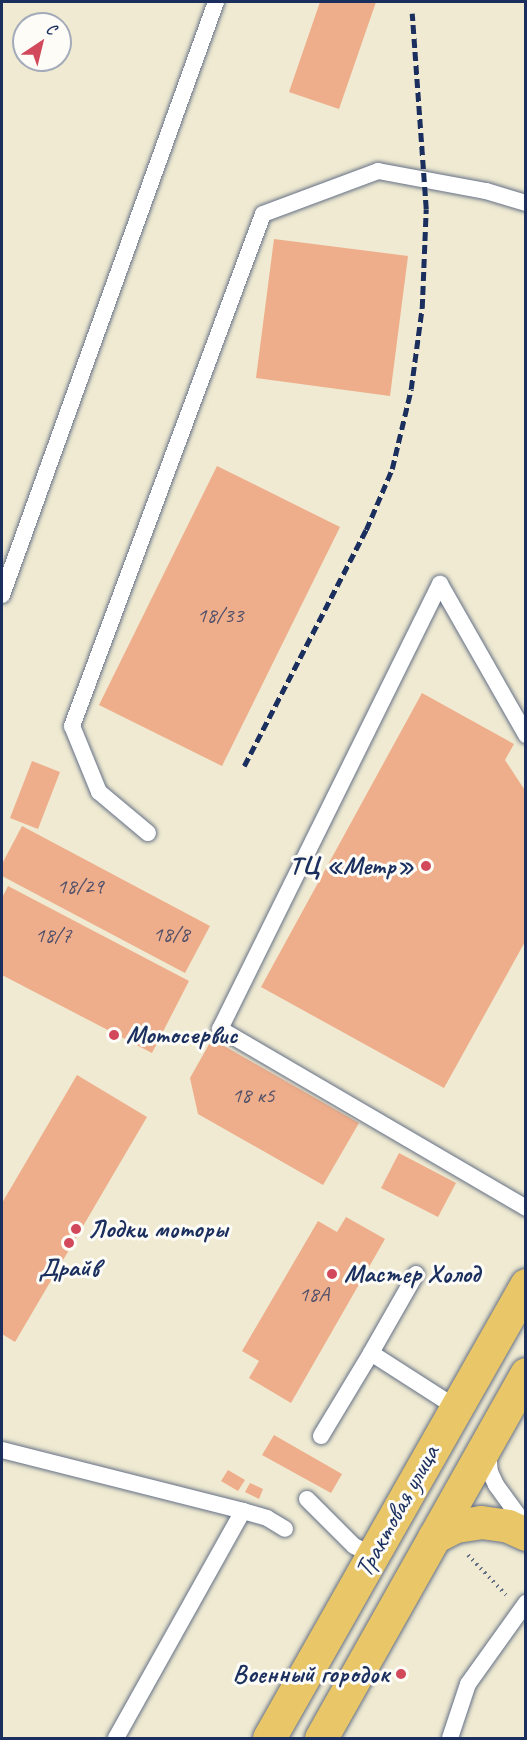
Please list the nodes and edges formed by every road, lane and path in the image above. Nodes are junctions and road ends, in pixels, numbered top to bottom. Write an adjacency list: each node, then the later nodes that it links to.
1 (216, 2): 3 (lane)
2 (525, 203): 5 (lane)
3 (2, 595)
4 (525, 735): 6 (lane)
5 (148, 832)
6 (525, 1208)
7 (416, 1274): 9 (lane)
8 (525, 1285): 11 (main road, Трактовая улица)
9 (371, 1353): 11 (lane); 12 (lane)
10 (525, 1374): 13 (main road, Трактовая улица)
11 (455, 1407): 22 (main road, Трактовая улица)
12 (321, 1436)
13 (488, 1442): 17 (lane); 20 (main road, Трактовая улица)
14 (2, 1449): 16 (lane)
15 (307, 1499): 22 (lane)
16 (243, 1511): 18 (lane); 24 (lane)
17 (525, 1526)
18 (285, 1529)
19 (525, 1534): 20 (main road)
20 (434, 1537): 26 (main road, Трактовая улица)
21 (466, 1552): 23 (path)
22 (373, 1555): 25 (main road, Трактовая улица)
23 (523, 1606): 27 (lane)
24 (116, 1738)
25 (269, 1738)
26 (321, 1738)
27 (450, 1738)

